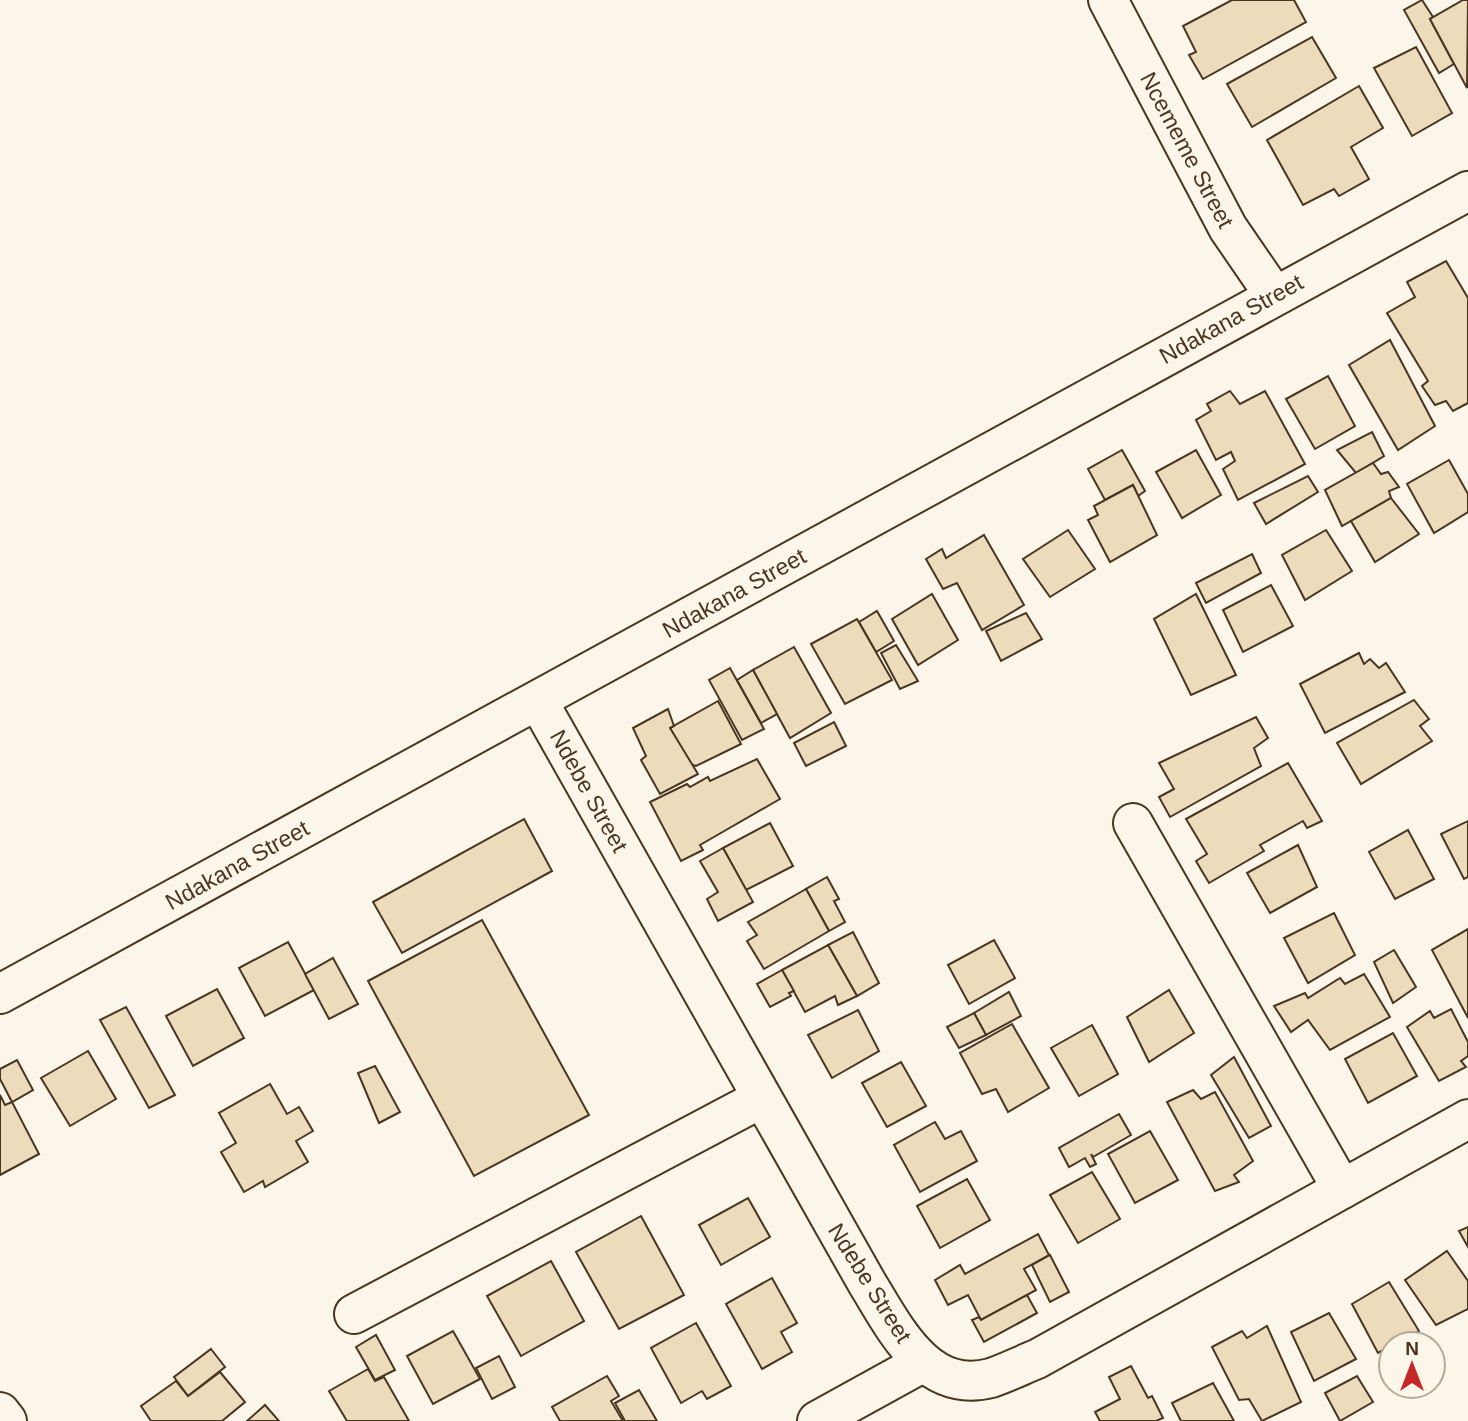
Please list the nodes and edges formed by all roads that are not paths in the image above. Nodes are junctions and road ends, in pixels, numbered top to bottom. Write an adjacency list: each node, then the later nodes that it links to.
1 (1108, 0): 3 (street, Ncememe Street)
2 (1468, 191): 3 (street, Ndakana Street)
3 (1274, 295): 4 (street, Ndakana Street)
4 (538, 701): 6 (street, Ndakana Street); 7 (street, Ndebe Street)
5 (1133, 823): 9 (street)
6 (0, 994)
7 (762, 1098): 10 (street); 11 (street, Ndebe Street)
8 (1468, 1119): 9 (street, Ndebe Street)
9 (1342, 1189): 11 (street, Ndebe Street)
10 (354, 1314)
11 (922, 1363): 14 (street)
12 (0, 1412): 13 (street)
13 (7, 1421)
14 (817, 1421)

